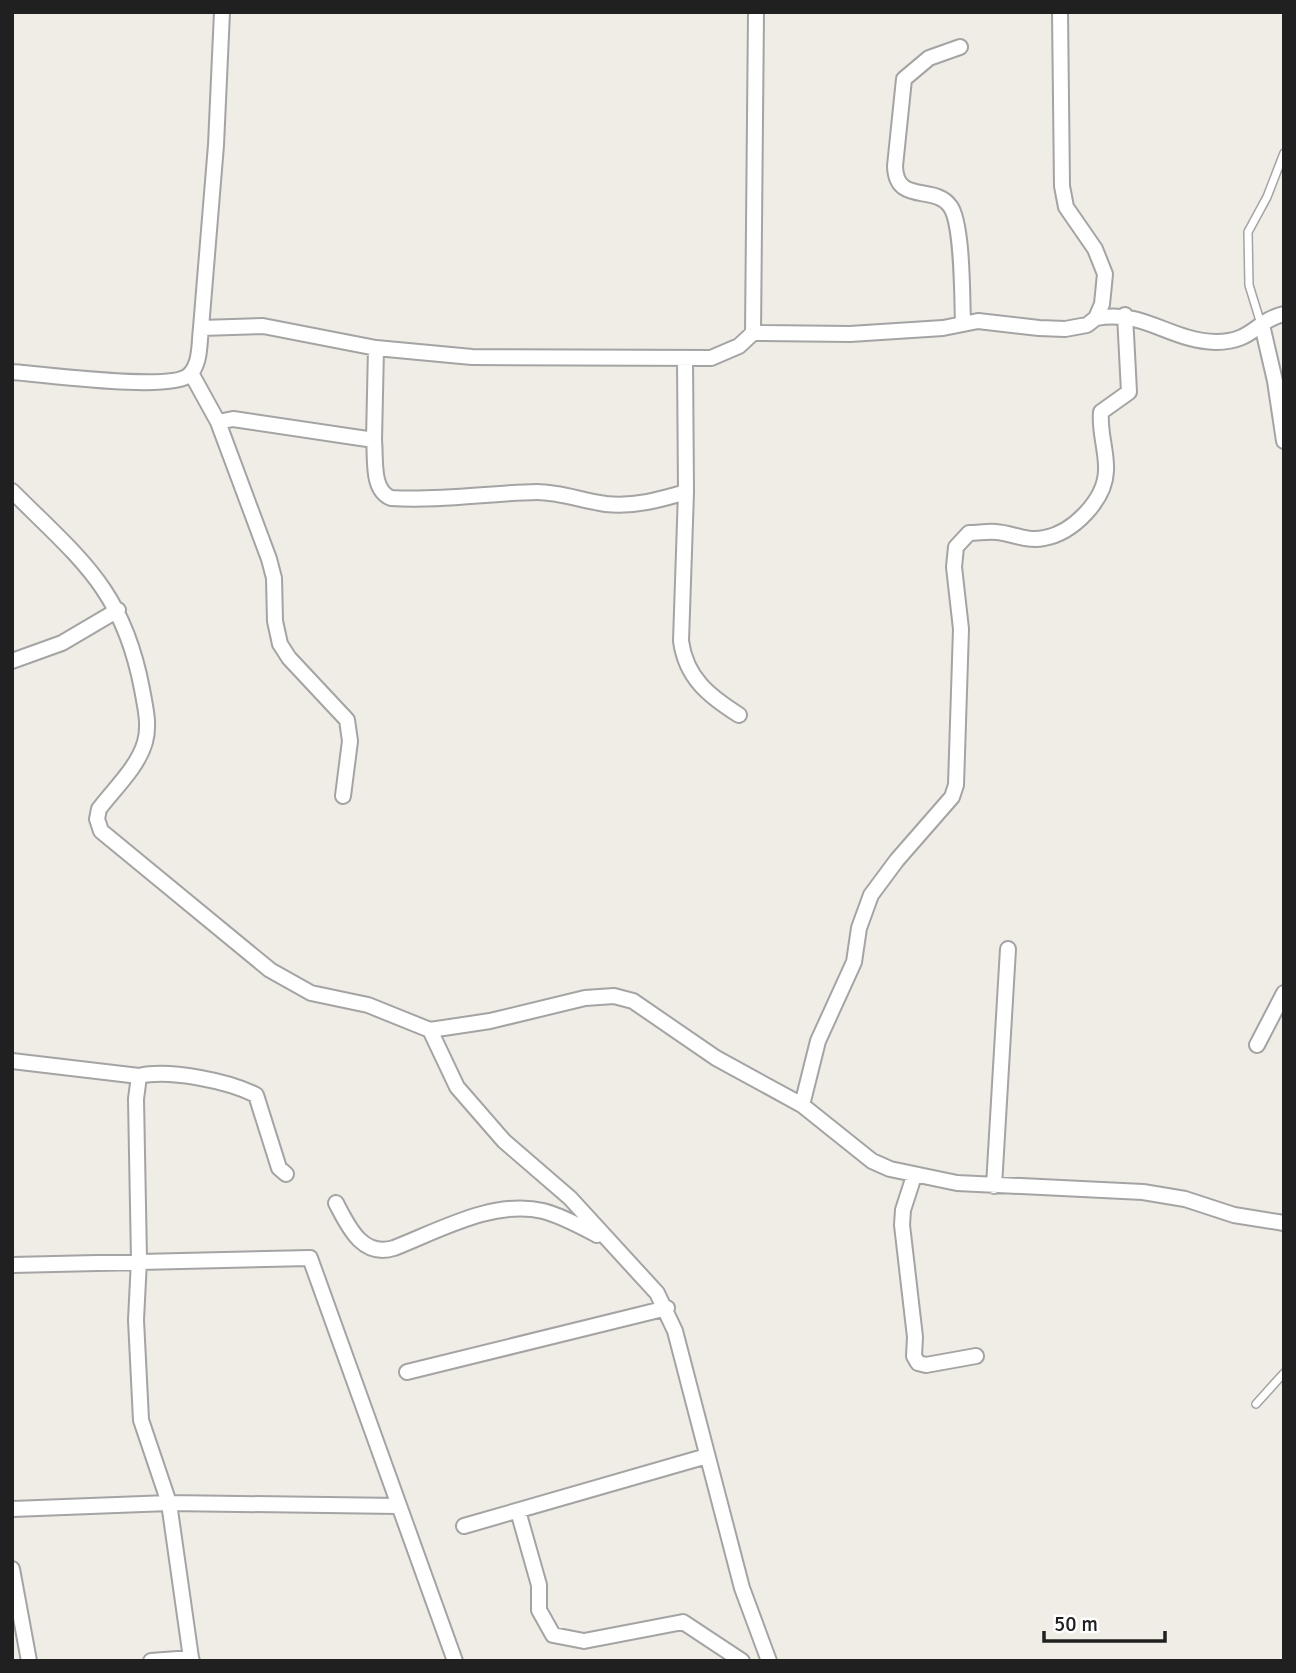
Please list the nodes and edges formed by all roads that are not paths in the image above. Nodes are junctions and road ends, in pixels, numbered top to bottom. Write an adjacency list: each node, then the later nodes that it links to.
1 (222, 12): 11 (street)
2 (756, 12): 12 (street)
3 (1060, 12): 8 (street)
4 (960, 47): 9 (street)
5 (1284, 153): 10 (lane)
6 (1284, 314): 10 (street)
7 (1125, 315): 8 (street); 10 (street); 32 (street)
8 (1096, 318): 9 (street)
9 (963, 324): 12 (street)
10 (1262, 326): 19 (street)
11 (201, 328): 13 (street); 16 (street)
12 (753, 333): 14 (street)
13 (376, 348): 14 (street); 18 (street)
14 (685, 359): 21 (street)
15 (12, 372): 16 (street)
16 (191, 373): 17 (street)
17 (218, 422): 18 (street); 25 (street)
18 (374, 440): 21 (street)
19 (1284, 442)
20 (12, 491): 22 (street)
21 (686, 492): 24 (street)
22 (118, 610): 23 (street); 28 (street)
23 (12, 661)
24 (739, 715)
25 (343, 796)
26 (1008, 949): 35 (street)
27 (1284, 993): 29 (street)
28 (430, 1030): 32 (street); 38 (street)
29 (1257, 1045)
30 (12, 1061): 31 (street)
31 (139, 1076): 33 (street); 39 (street)
32 (802, 1105): 34 (street)
33 (286, 1174)
34 (914, 1176): 35 (street); 42 (street)
35 (994, 1186): 37 (street)
36 (336, 1203): 38 (street)
37 (1284, 1223)
38 (605, 1238): 41 (street)
39 (139, 1260): 40 (street); 47 (street); 48 (street)
40 (12, 1265)
41 (667, 1308): 43 (street); 46 (street)
42 (976, 1356)
43 (407, 1372)
44 (1284, 1373): 45 (lane)
45 (1256, 1404)
46 (707, 1457): 50 (street); 58 (street)
47 (169, 1503): 48 (street); 49 (street); 53 (street)
48 (399, 1506): 56 (street)
49 (12, 1509)
50 (518, 1511): 51 (street); 57 (street)
51 (464, 1526)
52 (12, 1569): 54 (street)
53 (191, 1659): 55 (street)
54 (29, 1661)
55 (151, 1661)
56 (455, 1661)
57 (742, 1661)
58 (769, 1661)

